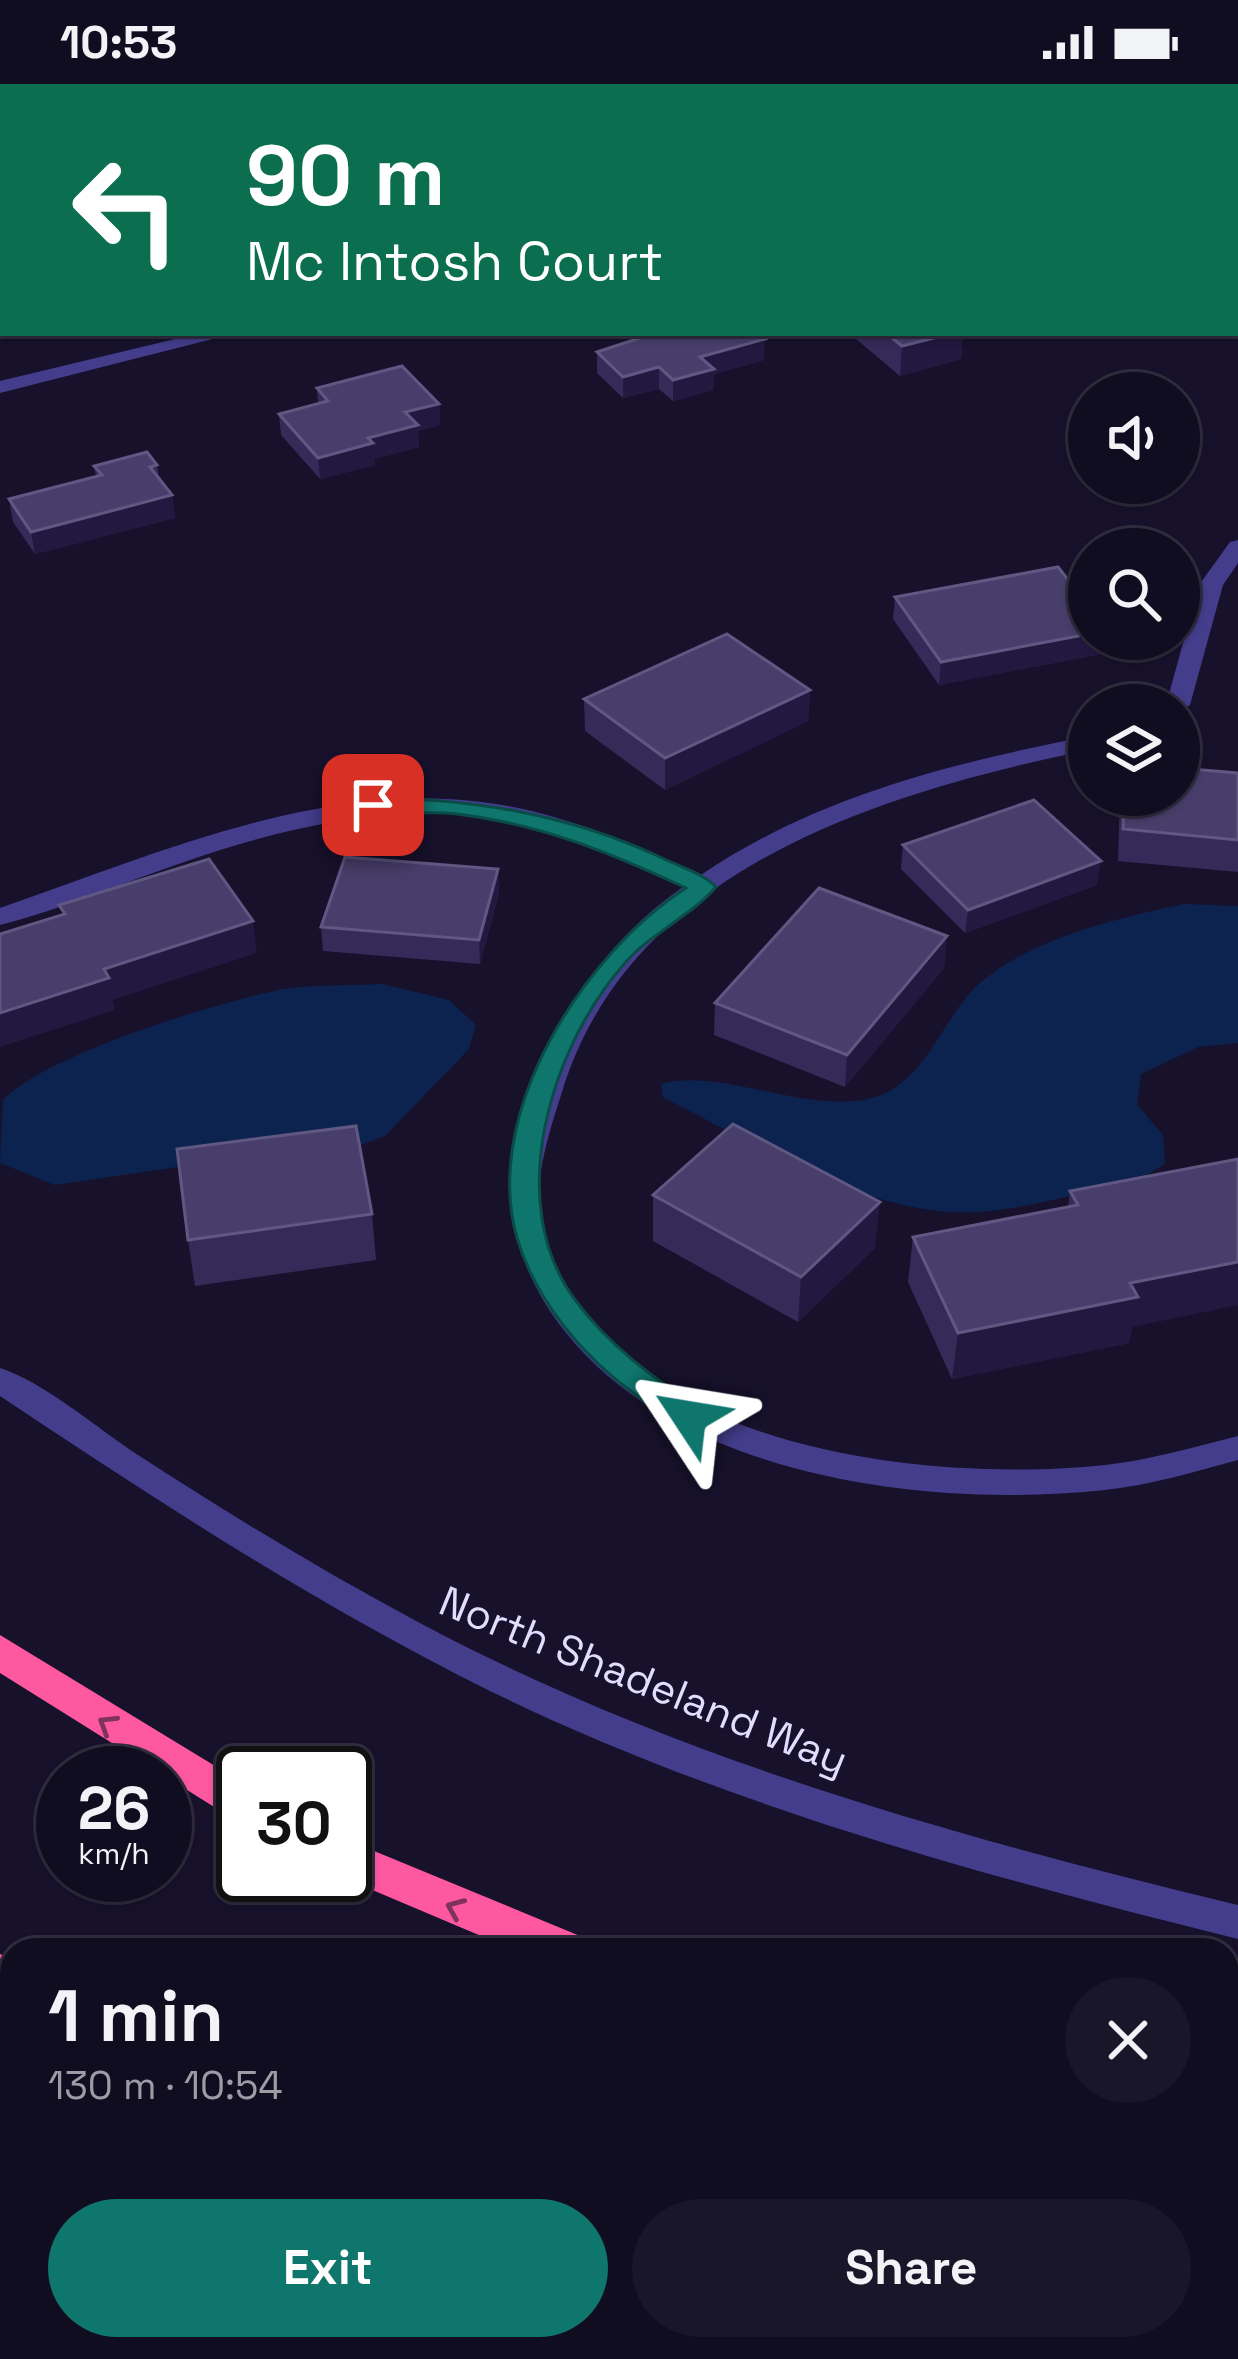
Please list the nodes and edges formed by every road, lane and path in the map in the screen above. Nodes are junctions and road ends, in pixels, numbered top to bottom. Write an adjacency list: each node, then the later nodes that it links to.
1 (213, 336): 2 (street)
2 (0, 387)
3 (1238, 547): 4 (street)
4 (1184, 684)
5 (1068, 747): 6 (street)
6 (704, 887): 7 (street); 9 (street)
7 (0, 917)
8 (0, 1380): 13 (street, North Shadeland Way)
9 (1238, 1448)
10 (0, 1652): 11 (highway, one-way to 10)
11 (216, 1789)
12 (372, 1869): 14 (highway, one-way to 12)
13 (1238, 1922)
14 (535, 1938)

